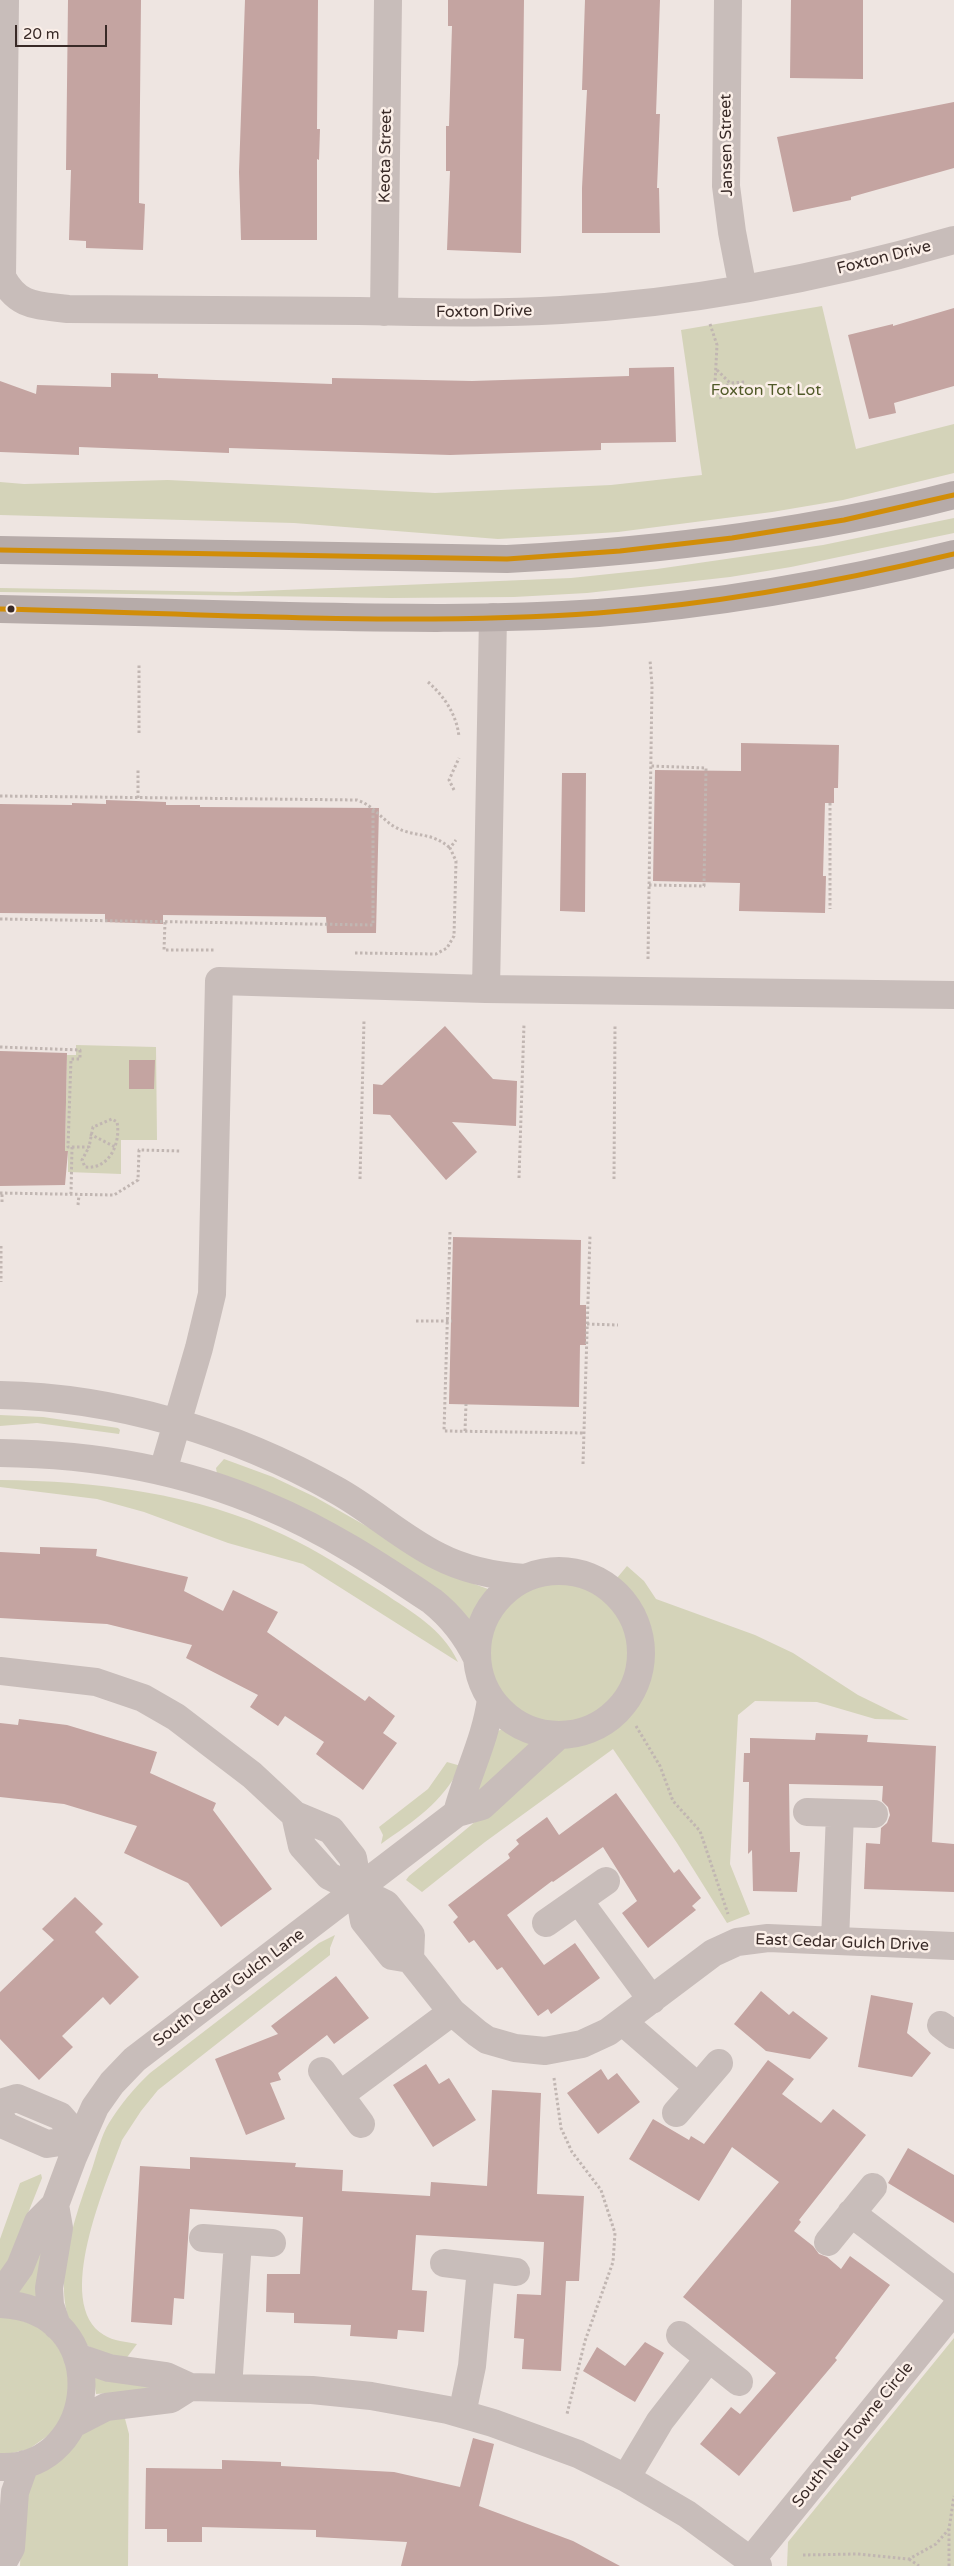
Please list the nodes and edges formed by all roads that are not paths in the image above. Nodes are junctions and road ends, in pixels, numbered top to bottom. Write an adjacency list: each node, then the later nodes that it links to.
1 (5, 0): 6 (street, Foxton Drive)
2 (388, 0): 6 (street, Keota Street)
3 (728, 0): 5 (street, Jansen Street)
4 (954, 240): 5 (street, Foxton Drive)
5 (743, 290): 6 (street, Foxton Drive)
6 (384, 312)
7 (954, 495): 8 (main road)
8 (0, 550)
9 (954, 554): 12 (main road)
10 (0, 609): 11 (main road)
11 (55, 610): 12 (main road); 13 (main road)
12 (493, 617): 14 (street)
13 (0, 629)
14 (486, 989): 15 (street); 17 (street)
15 (954, 995)
16 (0, 1395): 17 (street)
17 (176, 1423): 19 (street); 20 (street)
18 (0, 1453): 19 (street)
19 (163, 1470): 21 (street)
20 (525, 1578): 21 (street); 24 (street)
21 (477, 1658): 23 (street)
22 (0, 1670): 30 (street, East Cedar Gulch Drive)
23 (491, 1698): 24 (street); 26 (street)
24 (559, 1735): 26 (street, South Cedar Gulch Lane)
25 (807, 1812): 27 (street)
26 (457, 1813): 30 (street, South Cedar Gulch Lane)
27 (840, 1813): 28 (street); 33 (street)
28 (874, 1814)
29 (606, 1882): 31 (street)
30 (358, 1891): 36 (street, East Cedar Gulch Drive); 46 (street, South Cedar Gulch Lane)
31 (579, 1901): 32 (street); 35 (street)
32 (546, 1923)
33 (835, 1941): 34 (street, East Cedar Gulch Drive); 35 (street, East Cedar Gulch Drive)
34 (954, 1946)
35 (652, 2000): 37 (street, East Cedar Gulch Drive)
36 (452, 2012): 37 (street, East Cedar Gulch Drive); 41 (street)
37 (623, 2022): 40 (street)
38 (719, 2063): 40 (street)
39 (322, 2071): 41 (street)
40 (698, 2087): 43 (street)
41 (340, 2095): 45 (street)
42 (0, 2103): 46 (street)
43 (676, 2113)
44 (0, 2117): 46 (street)
45 (361, 2124)
46 (80, 2139): 48 (street, South Cedar Gulch Lane)
47 (872, 2187): 49 (street)
48 (54, 2205): 58 (street, South Cedar Gulch Lane); 61 (street)
49 (851, 2212): 52 (street); 57 (street)
50 (203, 2238): 51 (street)
51 (238, 2241): 53 (street); 67 (street)
52 (828, 2242)
53 (272, 2243)
54 (444, 2263): 55 (street)
55 (481, 2268): 56 (street); 68 (street)
56 (516, 2272)
57 (954, 2291)
58 (0, 2294)
59 (0, 2304): 61 (street)
60 (954, 2310): 72 (street, South Neu Towne Circle)
61 (57, 2326): 63 (street)
62 (680, 2335): 64 (street)
63 (78, 2357): 66 (street); 69 (street)
64 (709, 2358): 65 (street); 71 (street)
65 (739, 2382)
66 (190, 2387): 67 (street); 69 (street)
67 (228, 2388): 68 (street)
68 (462, 2414): 71 (street)
69 (73, 2424): 70 (street)
70 (12, 2465): 73 (street)
71 (626, 2478): 72 (street)
72 (754, 2563)
73 (1, 2566)

